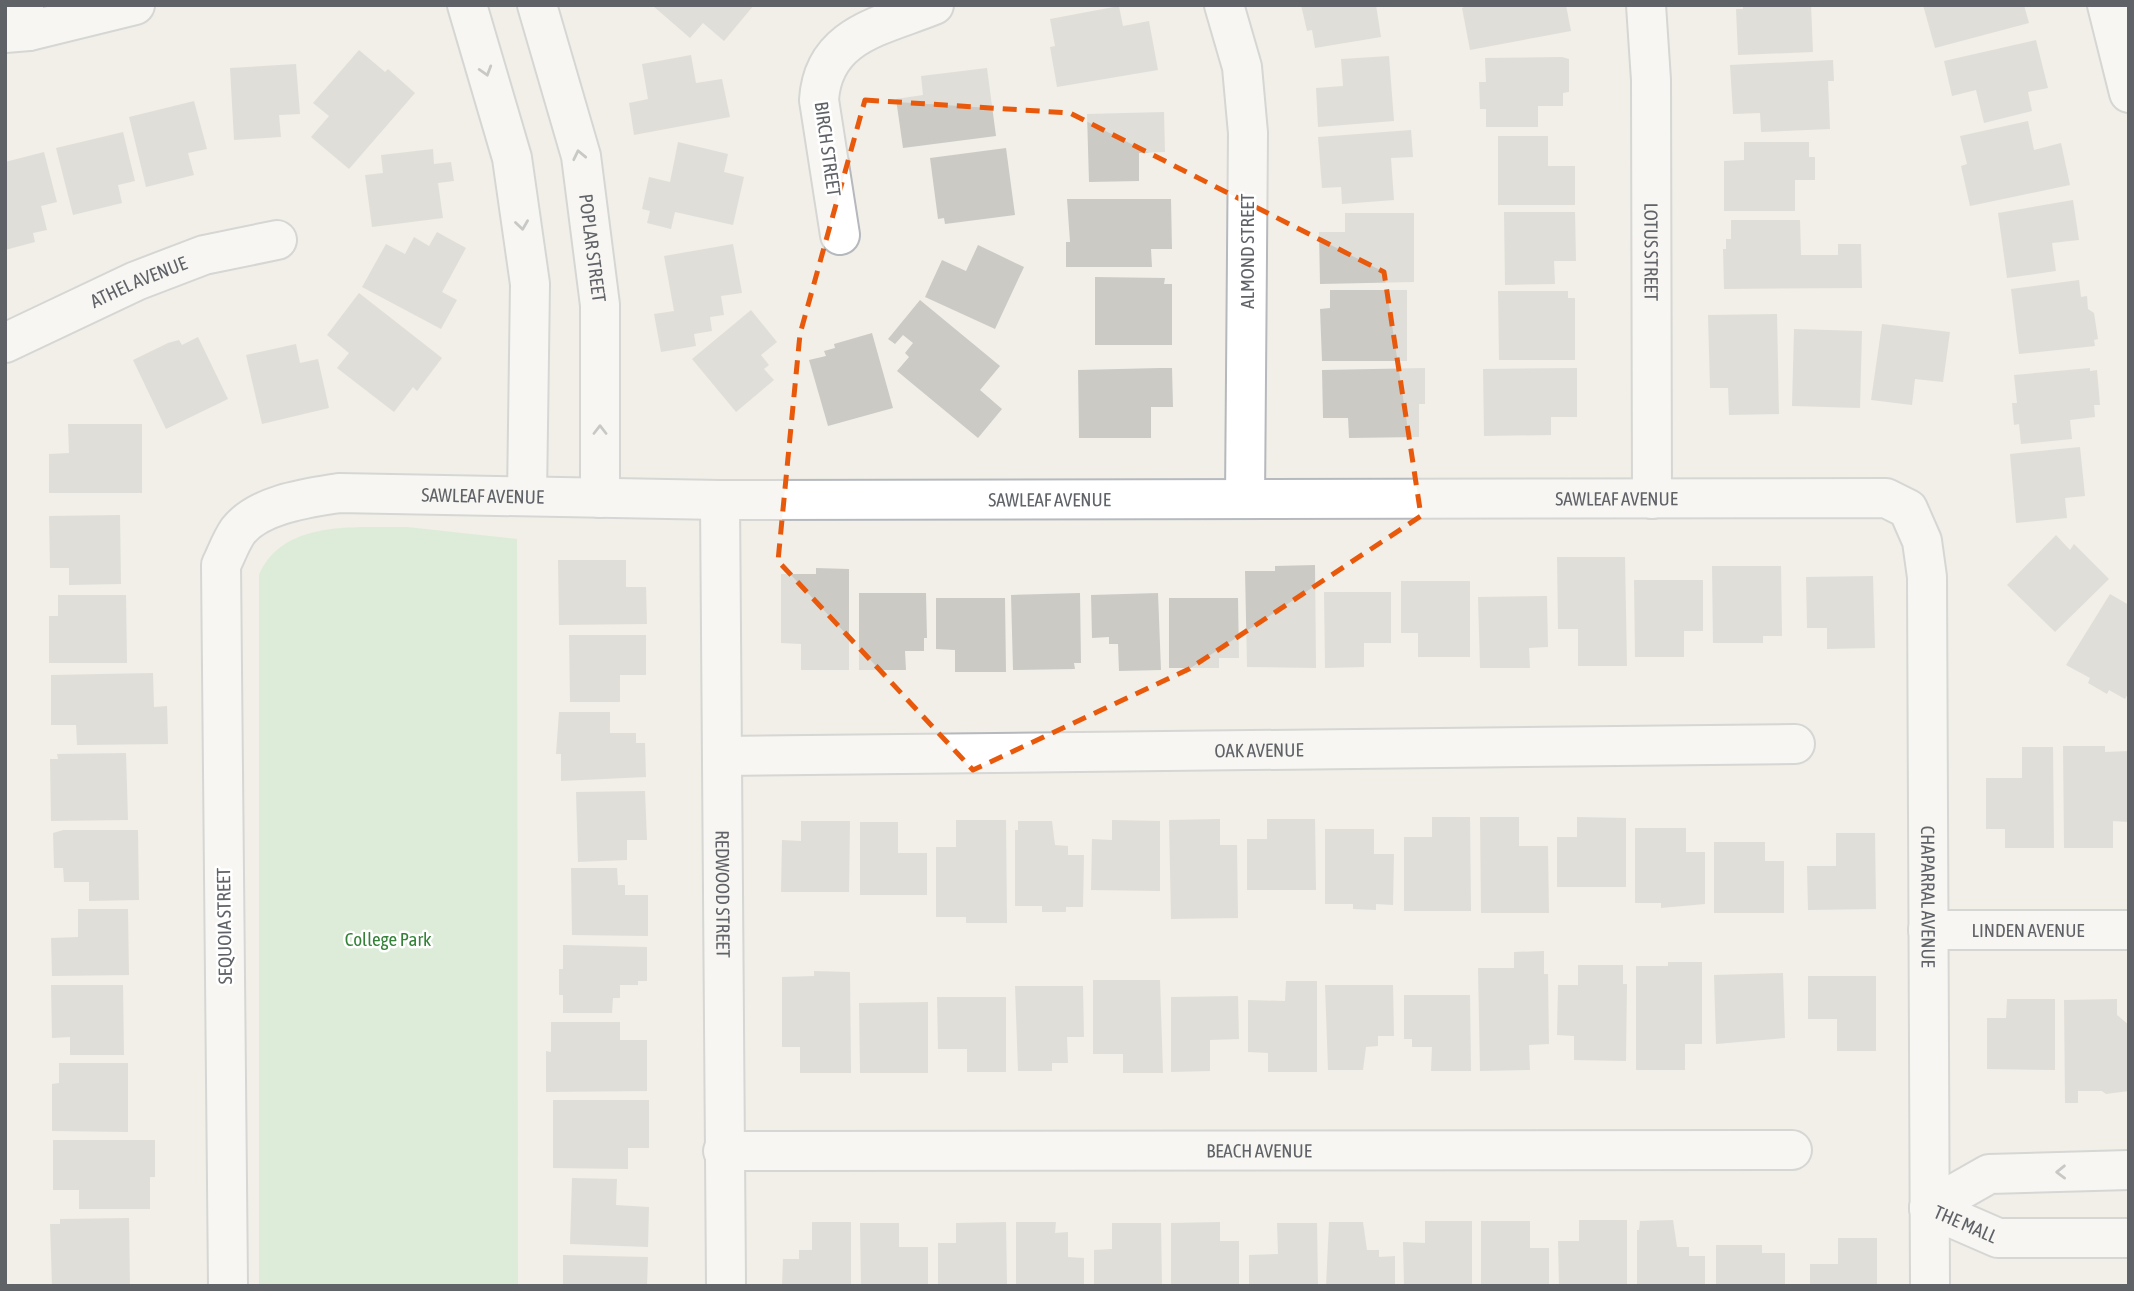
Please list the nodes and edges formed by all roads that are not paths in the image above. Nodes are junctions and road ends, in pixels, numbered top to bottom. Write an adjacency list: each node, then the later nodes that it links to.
1 (135, 5): 8 (street)
2 (467, 5): 13 (street, one-way to 13)
3 (537, 5): 14 (street, POPLAR STREET, one-way to 3)
4 (934, 5): 10 (street, BIRCH STREET)
5 (1224, 5): 15 (street, ALMOND STREET)
6 (1646, 5): 16 (street, LOTUS STREET)
7 (2107, 5): 9 (street)
8 (19, 23)
9 (2129, 93)
10 (840, 235)
11 (277, 240): 12 (street, ATHEL AVENUE)
12 (5, 343)
13 (527, 496): 14 (street, SAWLEAF AVENUE); 19 (street, SAWLEAF AVENUE)
14 (600, 498): 17 (street, SAWLEAF AVENUE)
15 (1245, 499): 16 (street, SAWLEAF AVENUE); 17 (street, SAWLEAF AVENUE)
16 (1652, 499): 18 (street, SAWLEAF AVENUE)
17 (720, 500): 21 (street, REDWOOD STREET)
18 (1908, 509): 22 (street, CHAPARRAL AVENUE)
19 (221, 565): 29 (street, SEQUOIA STREET)
20 (1795, 744): 21 (street, OAK AVENUE)
21 (723, 756): 25 (street, REDWOOD STREET)
22 (1928, 930): 23 (street, LINDEN AVENUE); 27 (street, CHAPARRAL AVENUE)
23 (2129, 930)
24 (1792, 1150): 25 (street, BEACH AVENUE)
25 (723, 1151): 30 (street, REDWOOD STREET)
26 (2129, 1170): 27 (street, THE MALL, one-way to 27)
27 (1929, 1208): 28 (street, THE MALL); 31 (street, CHAPARRAL AVENUE)
28 (2129, 1238)
29 (228, 1286)
30 (726, 1286)
31 (1930, 1286)

